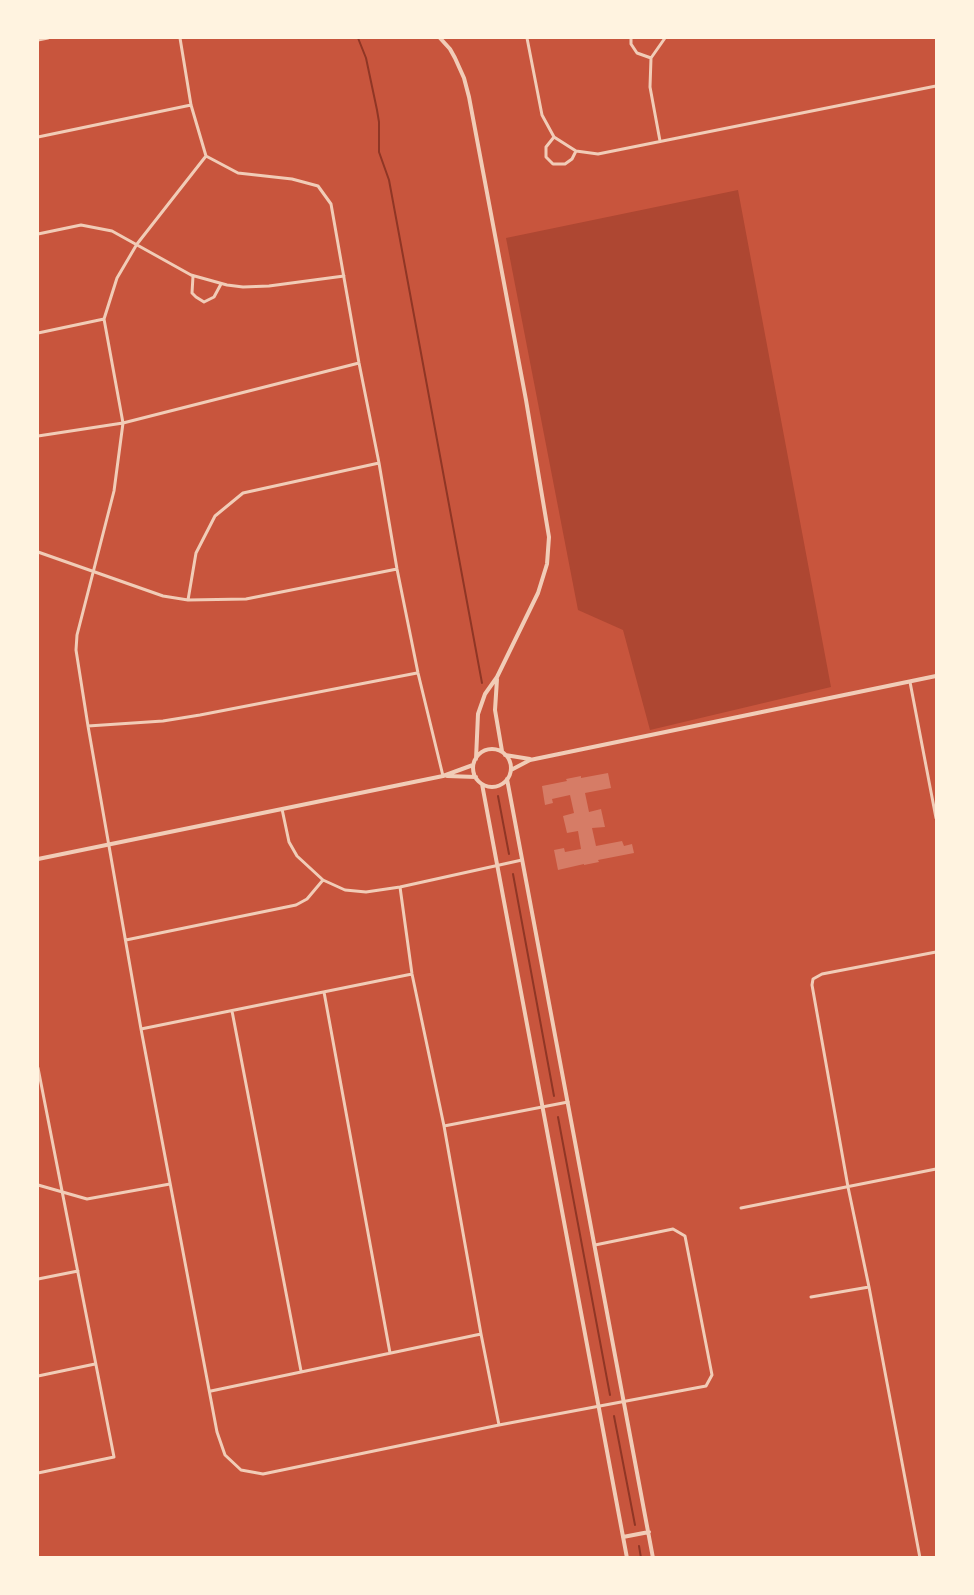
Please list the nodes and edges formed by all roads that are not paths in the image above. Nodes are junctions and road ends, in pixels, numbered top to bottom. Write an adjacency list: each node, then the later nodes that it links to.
1 (48, 38): 7 (street)
2 (180, 38): 10 (street)
3 (440, 38): 33 (street)
4 (527, 38): 12 (street)
5 (631, 38): 8 (street)
6 (665, 38): 8 (street)
7 (38, 40)
8 (651, 58): 13 (street)
9 (936, 86): 13 (street)
10 (191, 105): 11 (street); 15 (street)
11 (38, 137)
12 (554, 137): 14 (street); 14 (street)
13 (660, 142): 14 (street)
14 (576, 151)
15 (206, 156): 17 (street); 19 (street)
16 (38, 234): 17 (street)
17 (137, 244): 18 (street); 21 (street)
18 (193, 275): 20 (street); 20 (street)
19 (344, 276): 20 (street); 23 (street)
20 (221, 284)
21 (104, 319): 22 (street); 24 (street)
22 (38, 333)
23 (359, 363): 24 (street); 26 (street)
24 (123, 423): 25 (street); 29 (street)
25 (38, 436)
26 (379, 463): 28 (street); 30 (street)
27 (38, 552): 29 (street)
28 (397, 568): 30 (street); 31 (street)
29 (93, 572): 30 (street); 35 (street)
30 (188, 600)
31 (418, 673): 35 (street); 41 (street)
32 (936, 676): 34 (street)
33 (497, 677): 36 (street); 37 (street)
34 (910, 682): 38 (street); 46 (street)
35 (88, 726): 47 (street)
36 (504, 753): 37 (street); 38 (street); 40 (street)
37 (476, 759): 39 (street)
38 (530, 760): 40 (street)
39 (473, 765): 41 (street); 42 (street)
40 (511, 770): 43 (street)
41 (443, 776): 42 (street); 45 (street)
42 (476, 777): 44 (street)
43 (507, 779): 44 (street); 49 (street)
44 (482, 784): 50 (street)
45 (282, 809): 47 (street); 51 (street)
46 (936, 818)
47 (108, 844): 48 (street); 53 (street)
48 (38, 859)
49 (522, 860): 50 (street); 61 (street)
50 (498, 865): 52 (street); 62 (street)
51 (323, 880): 52 (street); 53 (street)
52 (400, 887): 55 (street)
53 (126, 940): 58 (street)
54 (936, 952): 67 (street)
55 (412, 974): 56 (street); 63 (street)
56 (324, 992): 57 (street); 76 (street)
57 (232, 1011): 58 (street); 78 (street)
58 (141, 1029): 65 (street)
59 (38, 1068): 60 (street)
60 (38, 1076): 68 (street)
61 (568, 1102): 62 (street); 70 (street)
62 (543, 1107): 63 (street); 82 (street)
63 (444, 1126): 75 (street)
64 (936, 1169): 67 (street)
65 (170, 1184): 68 (street); 80 (street)
66 (38, 1185): 68 (street)
67 (849, 1187): 69 (street); 73 (street)
68 (63, 1193): 71 (street)
69 (741, 1208)
70 (595, 1245): 81 (street); 81 (street)
71 (78, 1271): 72 (street); 77 (street)
72 (38, 1279)
73 (869, 1287): 74 (street); 89 (street)
74 (811, 1297)
75 (481, 1334): 76 (street); 83 (street)
76 (390, 1353): 78 (street)
77 (95, 1364): 79 (street); 84 (street)
78 (301, 1371): 80 (street)
79 (38, 1376)
80 (211, 1391): 83 (street)
81 (624, 1401): 82 (street); 85 (street)
82 (599, 1406): 83 (street); 86 (street)
83 (500, 1425)
84 (38, 1473)
85 (649, 1532): 86 (street); 88 (street)
86 (623, 1537): 87 (street)
87 (627, 1557)
88 (653, 1557)
89 (920, 1557)

